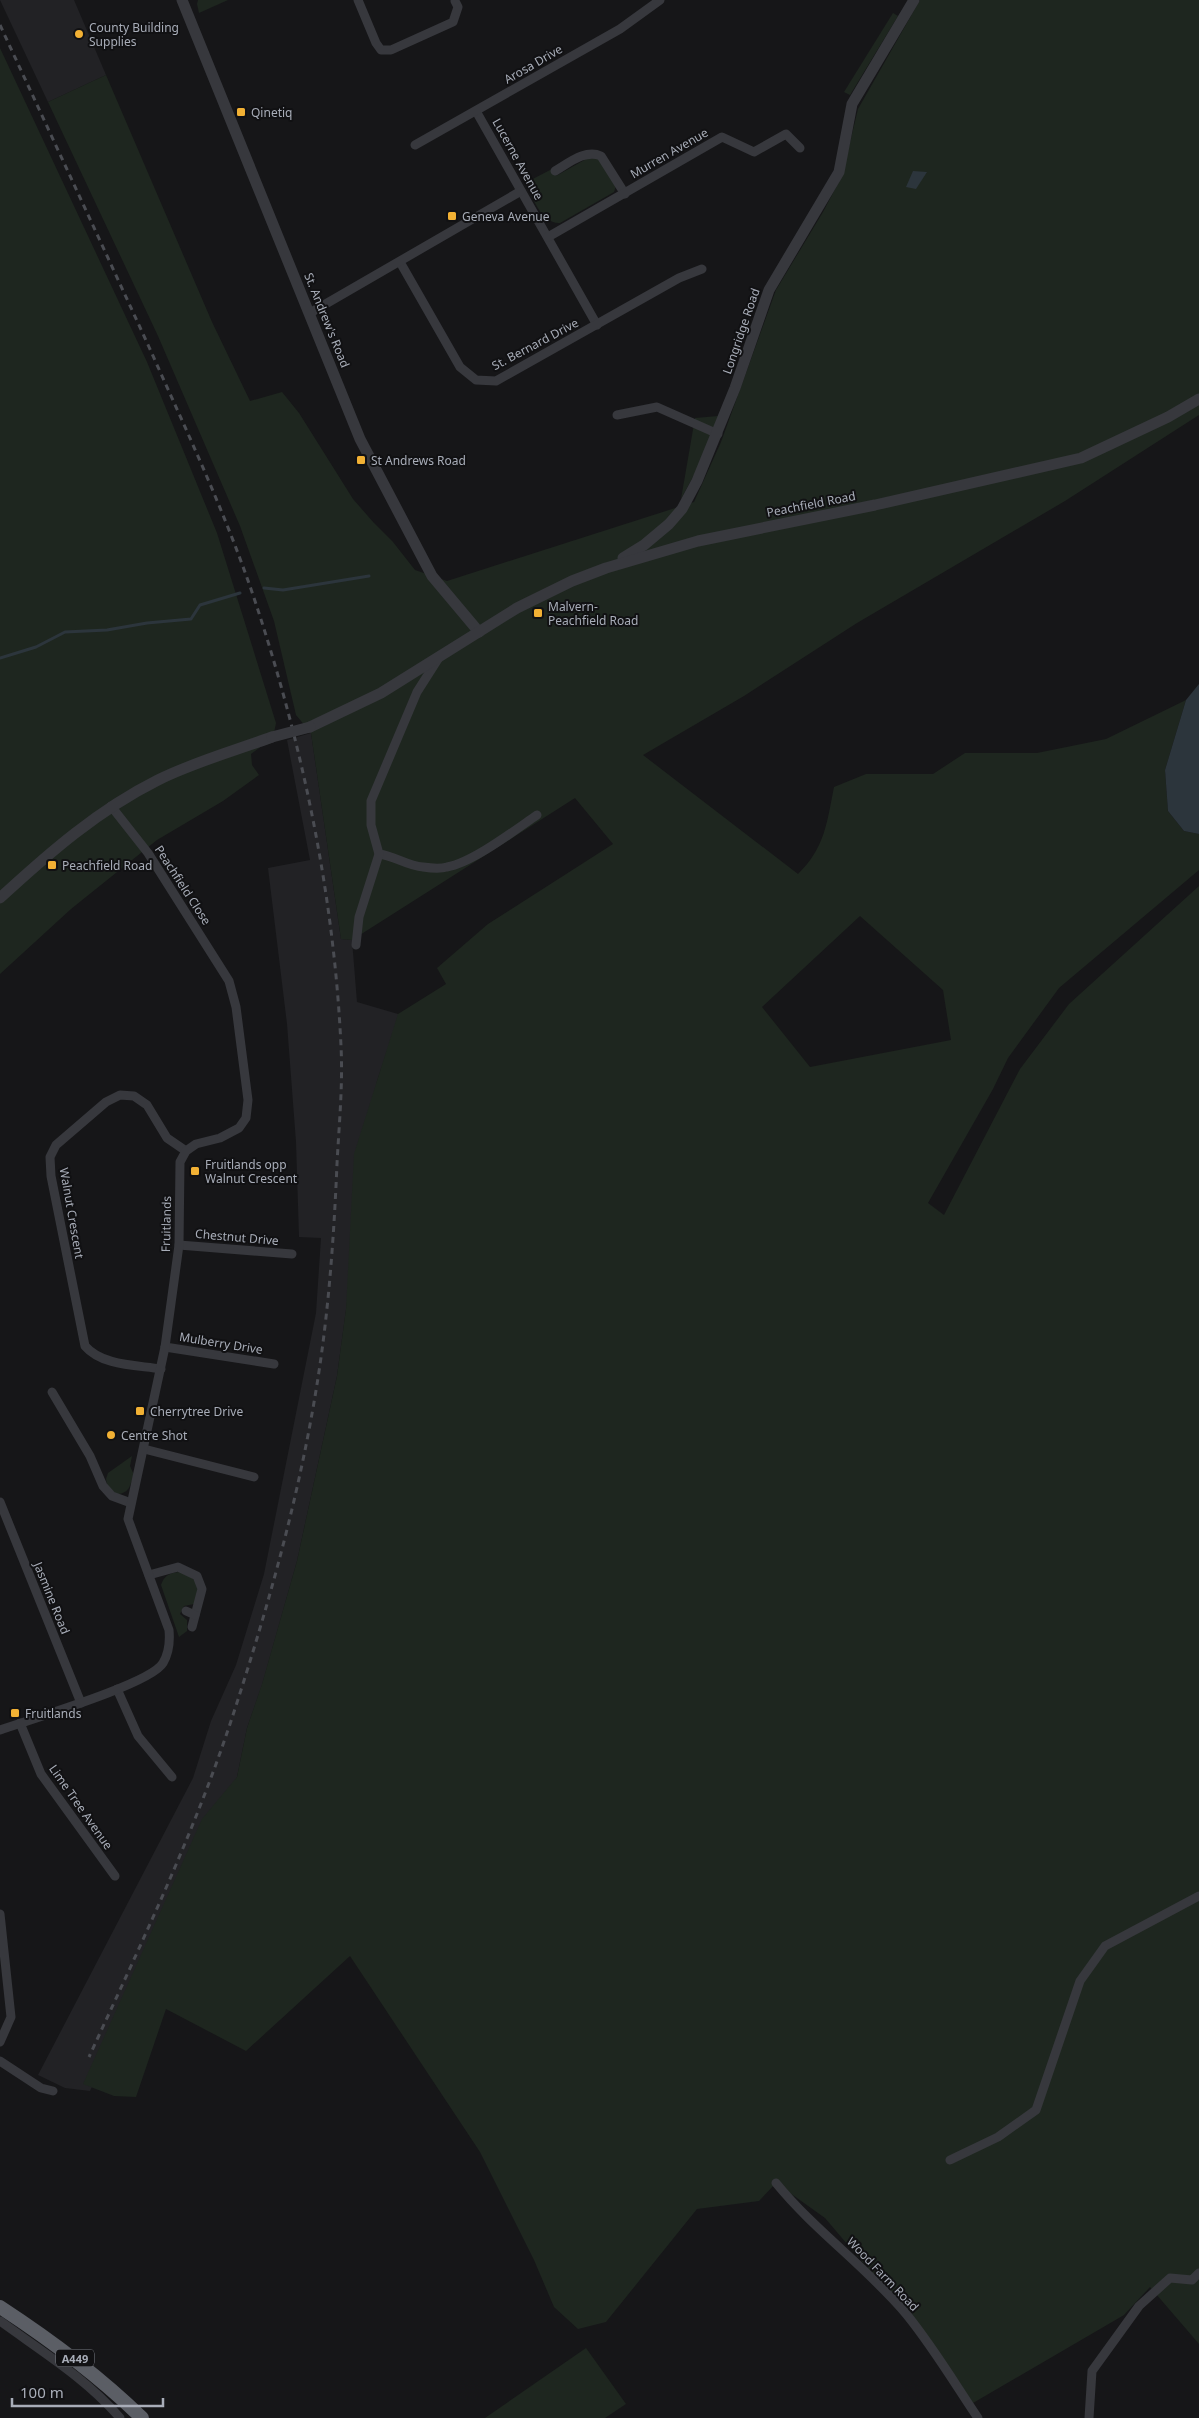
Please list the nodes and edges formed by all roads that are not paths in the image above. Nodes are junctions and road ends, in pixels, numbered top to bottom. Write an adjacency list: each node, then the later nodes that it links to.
1 (182, 0): 15 (street, St. Andrew's Road)
2 (358, 0): 3 (street)
3 (456, 0)
4 (660, 0): 6 (street, Arosa Drive)
5 (914, 0): 19 (street, Longridge Road)
6 (476, 111): 7 (street, Arosa Drive); 10 (street, Lucerne Avenue)
7 (415, 145)
8 (800, 148): 11 (street, Murren Avenue)
9 (555, 171): 11 (street)
10 (521, 192): 12 (street, Lucerne Avenue); 13 (street)
11 (625, 194): 12 (street, Murren Avenue)
12 (548, 237): 16 (street, Lucerne Avenue)
13 (400, 262): 15 (street); 16 (street, St. Bernard Drive)
14 (702, 269): 16 (street, St. Bernard Drive)
15 (310, 314): 21 (street, St. Andrew's Road)
16 (597, 325)
17 (1199, 399): 20 (street, Peachfield Road)
18 (617, 415): 19 (street)
19 (718, 434): 20 (street, Longridge Road)
20 (606, 568): 21 (street, Peachfield Road)
21 (479, 632): 22 (street, Peachfield Road)
22 (438, 660): 23 (street, Peachfield Road, bridge); 25 (street, Peachfield Road)
23 (111, 806): 26 (street, Peachfield Road); 28 (street, Peachfield Close)
24 (537, 815): 25 (street)
25 (379, 854): 27 (street)
26 (0, 898)
27 (356, 945)
28 (186, 1151): 29 (street, Fruitlands); 33 (street, Walnut Crescent)
29 (180, 1245): 30 (street, Chestnut Drive); 31 (street, Fruitlands)
30 (292, 1254)
31 (165, 1347): 32 (street, Mulberry Drive); 33 (street, Fruitlands)
32 (274, 1364)
33 (161, 1369): 35 (street, Fruitlands)
34 (52, 1392): 38 (street)
35 (144, 1449): 36 (street); 38 (street, Fruitlands)
36 (254, 1477)
37 (0, 1502): 44 (street, Jasmine Road)
38 (131, 1503): 39 (street, Fruitlands)
39 (149, 1575): 41 (street); 43 (street, Fruitlands)
40 (186, 1611): 41 (street)
41 (196, 1615): 42 (street)
42 (192, 1627)
43 (118, 1689): 44 (street, Fruitlands); 47 (street)
44 (81, 1703): 45 (street, Fruitlands)
45 (20, 1723): 46 (street, Fruitlands); 48 (street, Lime Tree Avenue)
46 (0, 1730)
47 (172, 1777)
48 (115, 1876)
49 (1199, 1896): 54 (street)
50 (0, 1914): 51 (street)
51 (0, 2042)
52 (0, 2061): 53 (street)
53 (53, 2091)
54 (950, 2160)
55 (776, 2183): 61 (street, Wood Farm Road)
56 (1199, 2273): 62 (street)
57 (0, 2307): 60 (highway, A449)
58 (0, 2321): 59 (street)
59 (120, 2418)
60 (142, 2418)
61 (978, 2418)
62 (1089, 2418)

